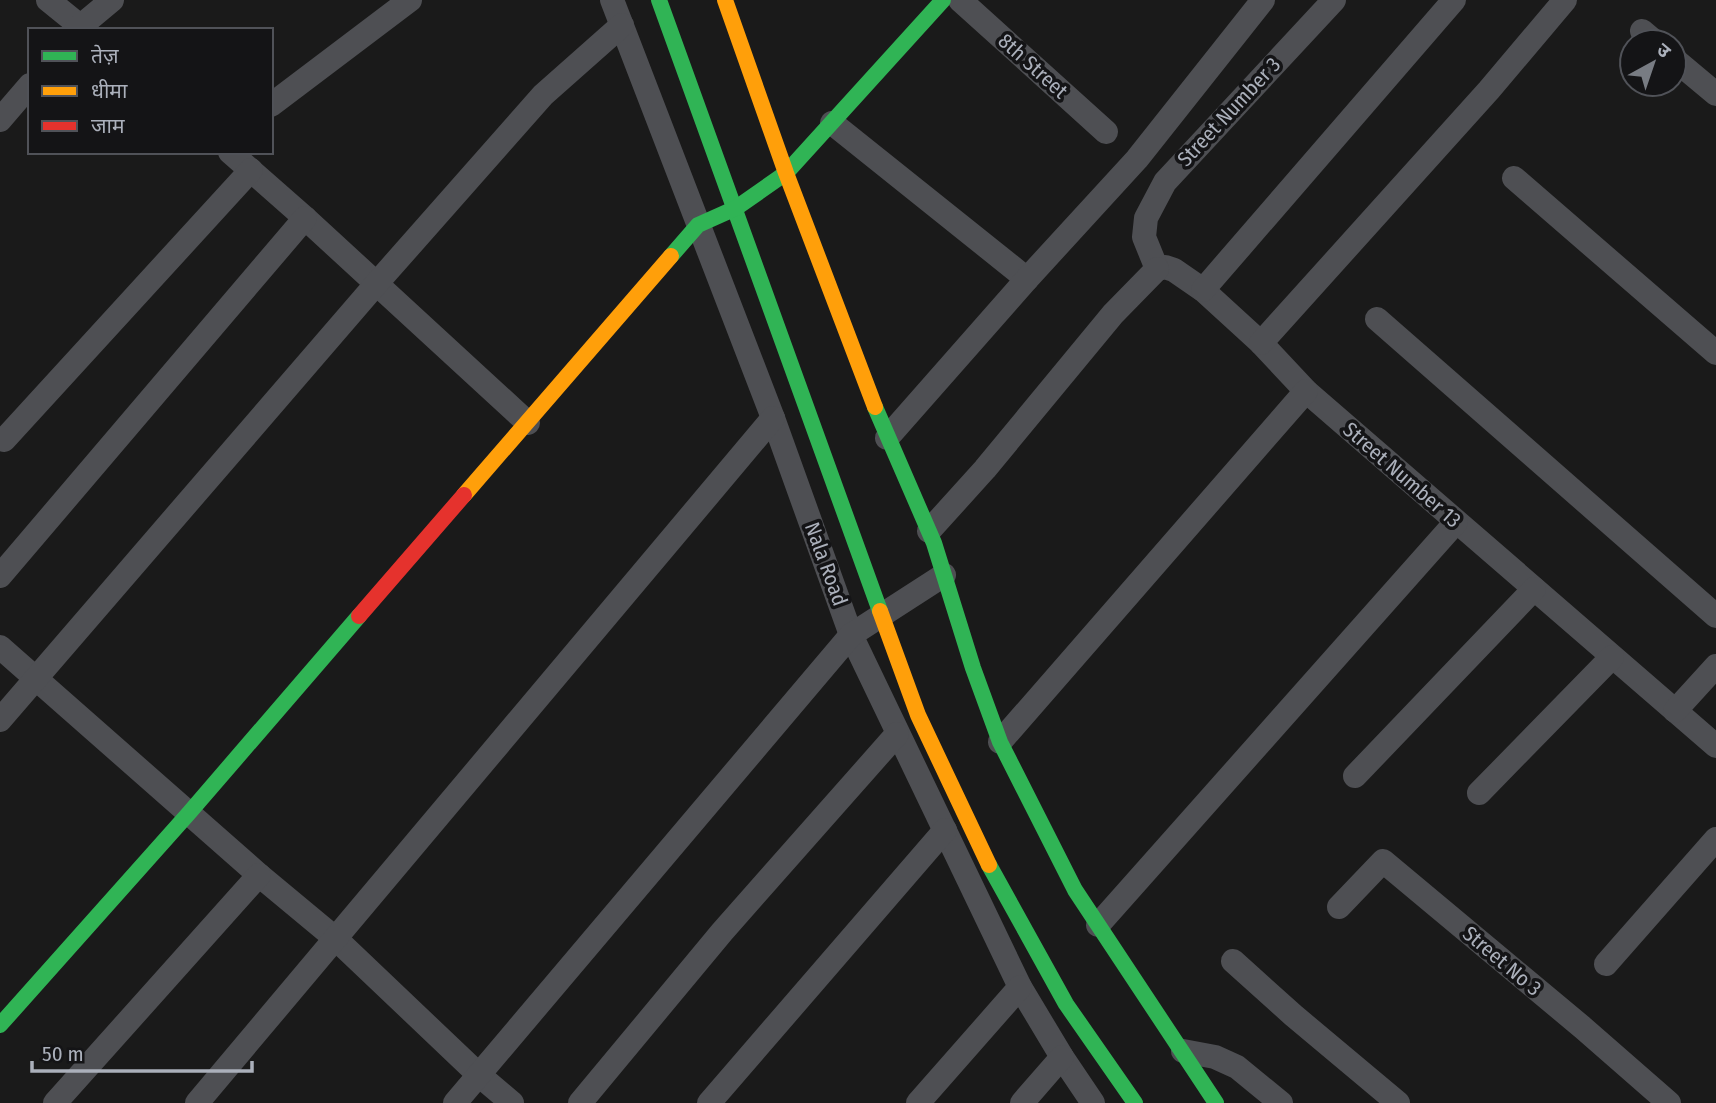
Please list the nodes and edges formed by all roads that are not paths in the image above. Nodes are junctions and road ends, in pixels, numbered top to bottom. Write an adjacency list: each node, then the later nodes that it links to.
1 (48, 0): 14 (street)
2 (112, 0): 14 (street)
3 (410, 0): 18 (street)
4 (612, 0): 13 (street, Nala Road)
5 (659, 0): 26 (street)
6 (725, 0): 24 (street)
7 (943, 0): 20 (street)
8 (960, 0): 21 (street, 8th Street)
9 (1264, 0): 30 (street)
10 (1334, 0): 29 (street, Street Number 3)
11 (1454, 0): 32 (street)
12 (1565, 0): 34 (street)
13 (622, 26): 28 (street, Nala Road); 31 (street)
14 (80, 28)
15 (1688, 70): 17 (street)
16 (28, 87): 19 (street)
17 (1716, 94)
18 (273, 103)
19 (0, 120)
20 (832, 123): 24 (street); 30 (street)
21 (1106, 132)
22 (232, 154): 23 (street)
23 (251, 170): 27 (street); 40 (street)
24 (786, 173): 26 (street); 39 (street)
25 (1514, 178): 35 (street)
26 (736, 208): 28 (street); 46 (street)
27 (305, 218): 31 (street); 44 (street)
28 (698, 225): 37 (street, Nala Road); 38 (street)
29 (1157, 269): 32 (street, Street Number 13); 42 (street)
30 (1027, 279): 39 (street)
31 (377, 284): 38 (street); 52 (street)
32 (1203, 290): 34 (street, Street Number 13)
33 (1377, 319): 47 (street)
34 (1261, 343): 36 (street, Street Number 13)
35 (1716, 353)
36 (1306, 391): 41 (street, Street Number 13); 56 (street)
37 (773, 418): 48 (street, Nala Road); 66 (street)
38 (528, 423): 60 (street)
39 (887, 438): 42 (street)
40 (4, 440)
41 (1456, 522): 45 (street, Street Number 13); 65 (street)
42 (929, 531): 43 (street)
43 (944, 575): 46 (street); 56 (street)
44 (0, 576)
45 (1534, 589): 50 (street, Street Number 13); 58 (street)
46 (881, 615): 48 (street); 83 (street)
47 (1716, 616)
48 (851, 635): 55 (street, Nala Road); 73 (street)
49 (0, 647): 52 (street)
50 (1612, 657): 53 (street, Street Number 13); 59 (street)
51 (1716, 666): 53 (street)
52 (37, 679): 54 (street); 60 (street)
53 (1675, 711): 57 (street, Street Number 13)
54 (0, 720)
55 (897, 734): 61 (street, Nala Road); 78 (street)
56 (1000, 742): 65 (street)
57 (1716, 746)
58 (1355, 776)
59 (1479, 793)
60 (189, 813): 63 (street); 70 (street)
61 (945, 830): 69 (street, Nala Road); 79 (street)
62 (1716, 839): 68 (street)
63 (259, 875): 66 (street); 74 (street)
64 (1339, 907): 87 (street, Street No 3)
65 (1098, 925): 71 (street)
66 (336, 939): 73 (street); 75 (street)
67 (1233, 961): 86 (street)
68 (1606, 964)
69 (1020, 986): 72 (street, Nala Road); 80 (street)
70 (0, 1025)
71 (1183, 1051): 84 (street); 85 (street)
72 (1062, 1057): 81 (street); 82 (street, Nala Road)
73 (479, 1075): 76 (street); 77 (street)
74 (55, 1103)
75 (197, 1103)
76 (455, 1103)
77 (512, 1103)
78 (580, 1103)
79 (709, 1103)
80 (918, 1103)
81 (1022, 1103)
82 (1093, 1103)
83 (1135, 1103)
84 (1216, 1103)
85 (1281, 1103)
86 (1398, 1103)
87 (1669, 1103)

